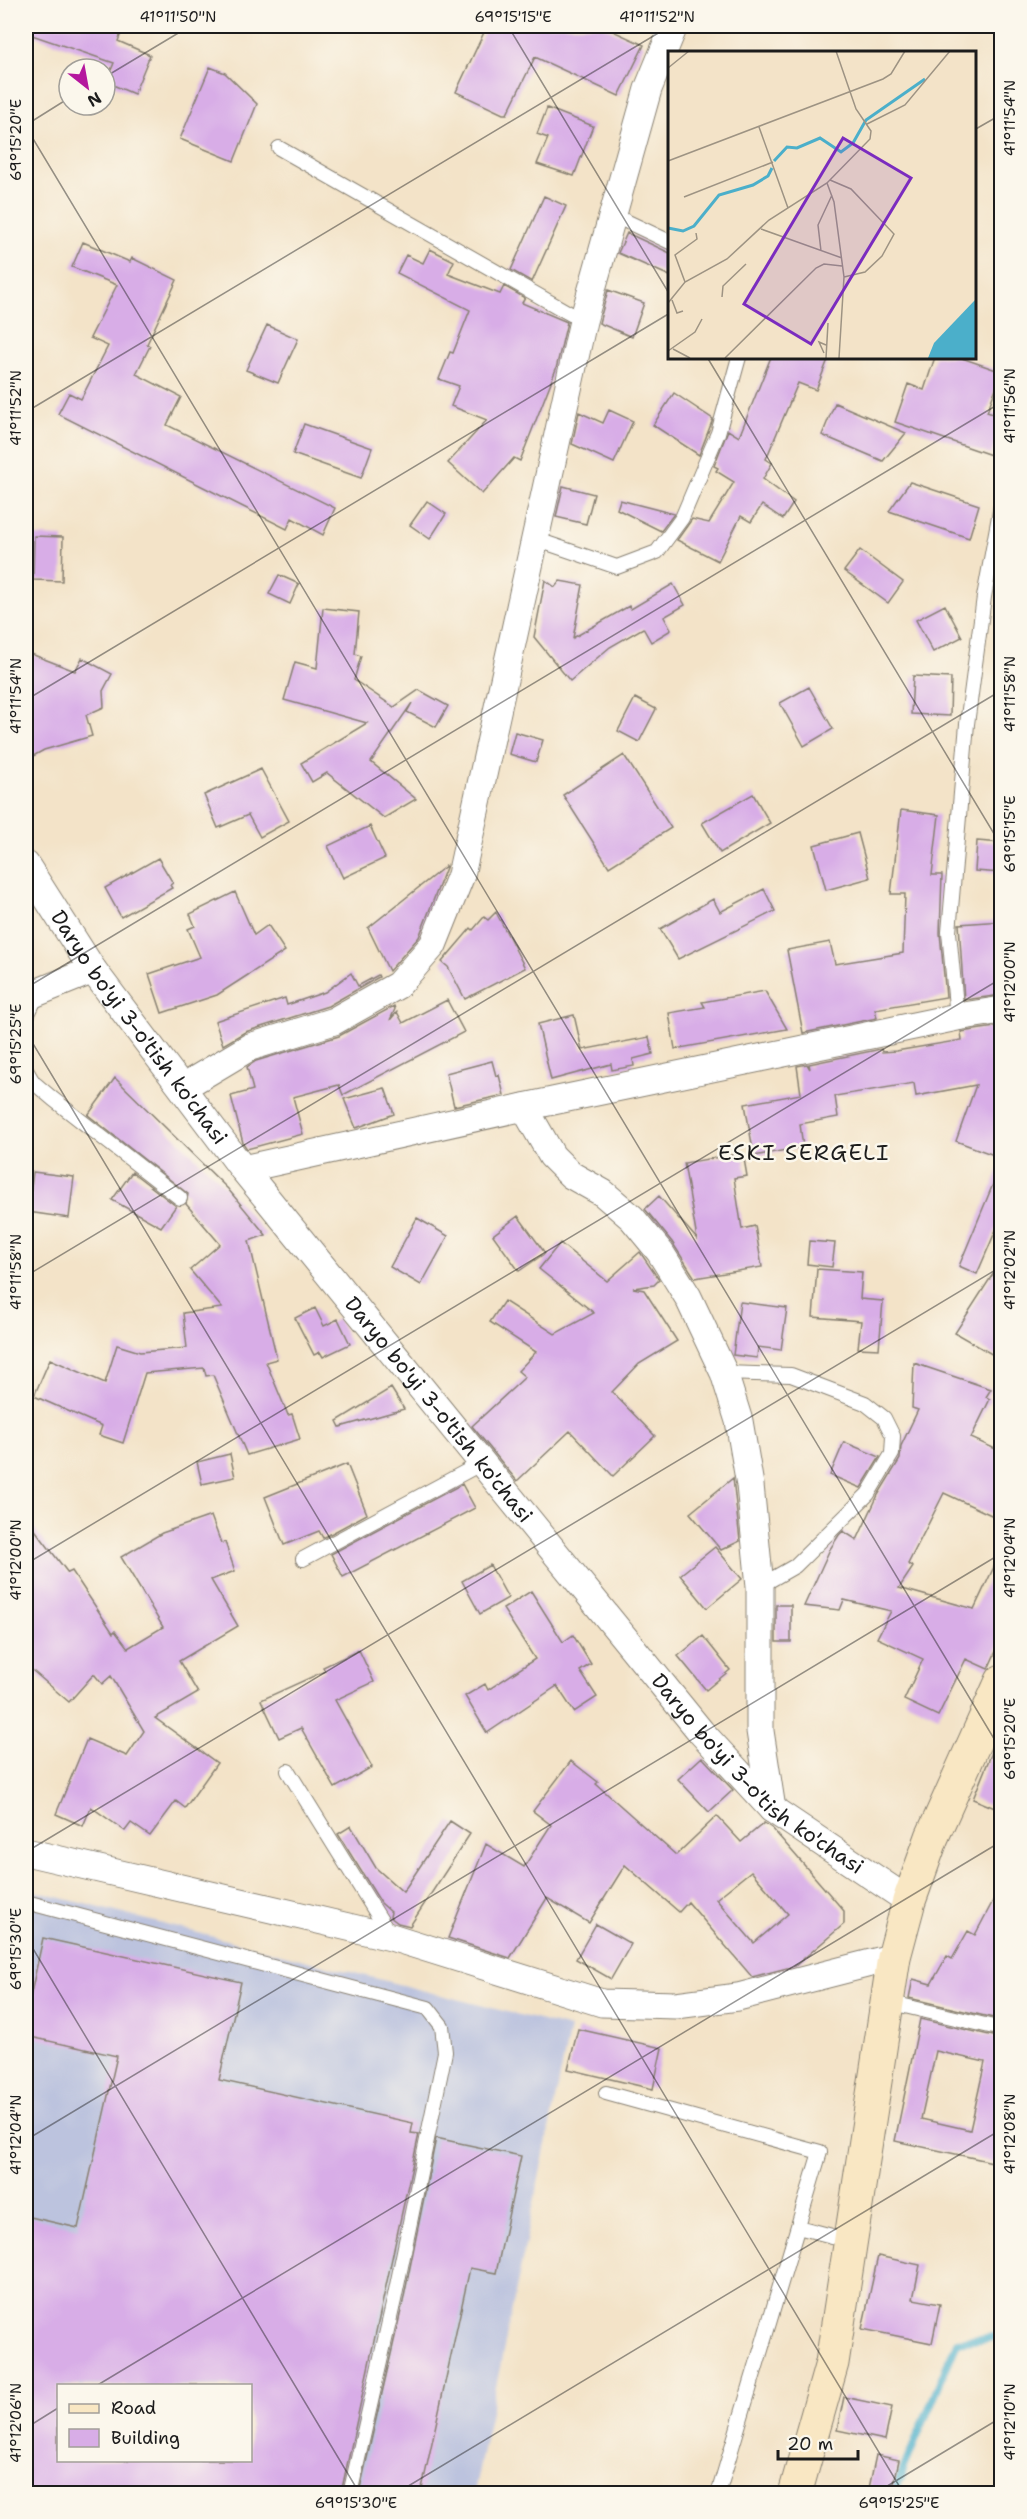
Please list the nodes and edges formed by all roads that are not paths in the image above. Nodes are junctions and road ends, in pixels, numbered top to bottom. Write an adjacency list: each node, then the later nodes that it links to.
1 (674, 26): 3 (street)
2 (279, 148): 5 (lane)
3 (613, 215): 4 (lane); 5 (street)
4 (668, 241)
5 (583, 321): 8 (street)
6 (739, 358): 8 (lane)
7 (1002, 500): 13 (lane)
8 (535, 539): 16 (street)
9 (26, 865): 10 (street, Daryo bo'yi 3-o'tish ko'chasi)
10 (93, 970): 11 (street); 16 (street, Daryo bo'yi 3-o'tish ko'chasi)
11 (32, 994): 14 (lane)
12 (1002, 1010): 13 (street)
13 (957, 1017): 17 (street)
14 (26, 1018)
15 (26, 1070): 19 (lane)
16 (183, 1087): 18 (street, Daryo bo'yi 3-o'tish ko'chasi)
17 (524, 1107): 18 (street); 20 (street)
18 (243, 1169): 21 (street, Daryo bo'yi 3-o'tish ko'chasi)
19 (180, 1198)
20 (724, 1373): 23 (street); 23 (lane)
21 (482, 1463): 22 (lane); 26 (street, Daryo bo'yi 3-o'tish ko'chasi)
22 (303, 1559)
23 (760, 1586): 26 (street)
24 (1002, 1681): 28 (street)
25 (288, 1771): 30 (lane)
26 (772, 1809): 28 (street, Daryo bo'yi 3-o'tish ko'chasi)
27 (26, 1852): 30 (street)
28 (909, 1901): 31 (street)
29 (26, 1902): 37 (lane)
30 (392, 1937): 31 (street)
31 (894, 1957): 32 (street)
32 (888, 2002): 33 (lane); 36 (street)
33 (1002, 2029)
34 (606, 2093): 35 (lane)
35 (798, 2227): 36 (lane); 38 (lane)
36 (851, 2241): 39 (street)
37 (350, 2493)
38 (718, 2493)
39 (795, 2493)

